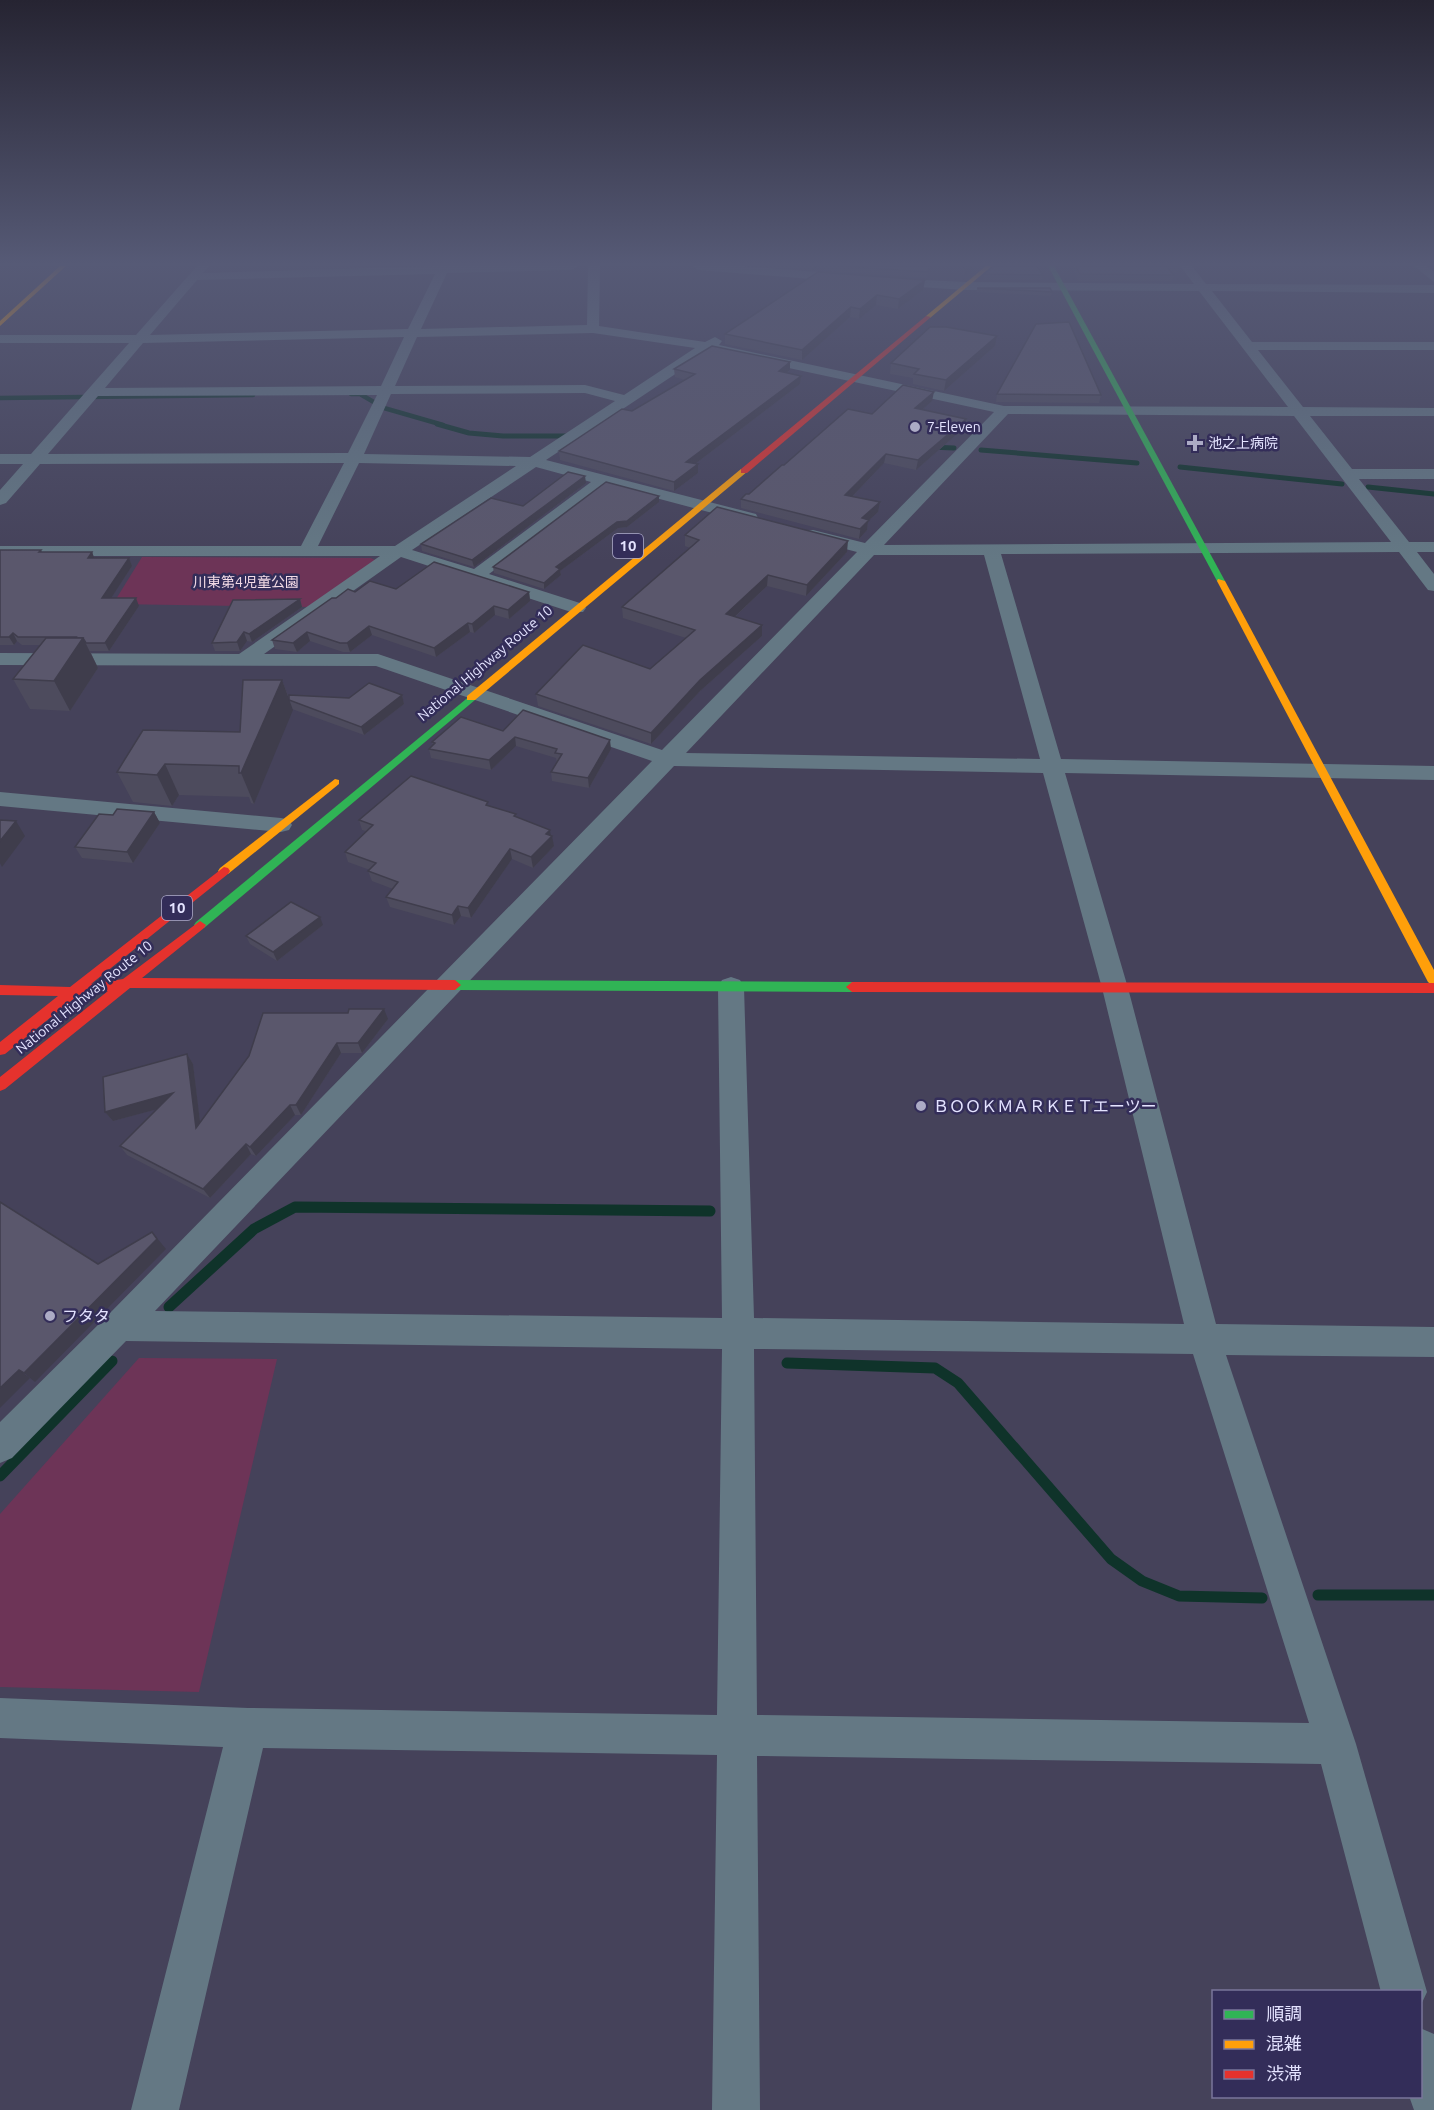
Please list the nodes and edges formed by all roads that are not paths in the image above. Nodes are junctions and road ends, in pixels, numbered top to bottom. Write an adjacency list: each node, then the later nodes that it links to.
1 (116, 364): 12 (street)
2 (396, 364): 11 (street)
3 (680, 364): 13 (street)
4 (796, 364): 9 (street)
5 (855, 364): 9 (main road, National Highway Route 10 / 10)
6 (872, 364): 10 (main road, National Highway Route 10 / 10)
7 (1105, 364): 15 (main road)
8 (1261, 364): 16 (street)
9 (842, 374): 10 (street); 21 (main road, National Highway Route 10 / 10)
10 (857, 378): 14 (street); 29 (main road, National Highway Route 10 / 10)
11 (383, 392): 12 (street); 13 (street); 18 (street)
12 (88, 397): 20 (street)
13 (627, 400): 22 (street)
14 (1004, 410): 15 (street); 34 (street)
15 (1129, 410): 16 (street); 36 (main road)
16 (1298, 411): 17 (street); 23 (street)
17 (1434, 412)
18 (354, 458): 20 (street); 22 (street); 39 (street)
19 (0, 459): 20 (street)
20 (34, 459): 27 (street)
21 (736, 459)
22 (536, 462): 25 (street); 38 (street)
23 (1348, 474): 24 (street); 33 (street)
24 (1434, 474)
25 (605, 479): 28 (street); 40 (street)
26 (700, 487): 28 (main road)
27 (0, 500)
28 (678, 505): 29 (street)
29 (702, 506): 30 (street); 44 (main road, National Highway Route 10 / 10)
30 (770, 524)
31 (792, 529): 34 (street)
32 (1434, 547): 33 (street)
33 (1404, 548): 36 (street); 41 (street)
34 (870, 550): 35 (street); 50 (street)
35 (992, 550): 36 (street); 51 (street)
36 (1205, 550): 52 (main road)
37 (0, 551): 39 (street)
38 (399, 551): 39 (street); 40 (street); 46 (street)
39 (306, 552)
40 (477, 575): 43 (street)
41 (1434, 586)
42 (576, 588): 43 (main road, National Highway Route 10)
43 (555, 606): 44 (street)
44 (577, 608): 49 (main road, National Highway Route 10 / 10)
45 (0, 659): 46 (street)
46 (241, 661): 48 (street)
47 (472, 672): 48 (main road, National Highway Route 10)
48 (450, 690): 49 (street)
49 (475, 694): 50 (street); 58 (main road, National Highway Route 10 / 10)
50 (668, 759): 51 (street); 59 (street)
51 (1053, 765): 52 (street); 61 (street)
52 (1324, 772): 54 (street); 57 (main road)
53 (345, 774): 56 (main road, National Highway Route 10 / 10)
54 (1434, 774)
55 (0, 799): 56 (street)
56 (281, 825): 64 (main road, National Highway Route 10 / 10)
57 (1434, 982)
58 (130, 983): 59 (main road); 64 (main road); 66 (main road, National Highway Route 10 / 10)
59 (448, 985): 60 (main road); 67 (street)
60 (731, 987): 61 (main road); 68 (street)
61 (1115, 988): 62 (main road); 69 (street)
62 (1434, 988)
63 (0, 990): 64 (main road)
64 (74, 992): 65 (main road, National Highway Route 10 / 10)
65 (0, 1050)
66 (0, 1085)
67 (119, 1326): 68 (street); 71 (street)
68 (738, 1334): 69 (street); 74 (street)
69 (1204, 1339): 70 (street); 75 (street)
70 (1434, 1342)
71 (0, 1446)
72 (0, 1718): 73 (street)
73 (248, 1728): 74 (street); 79 (street)
74 (736, 1733): 75 (street); 80 (street)
75 (1336, 1744): 76 (street)
76 (1403, 1990)
77 (1422, 2059): 78 (street)
78 (1434, 2101)
79 (155, 2110)
80 (736, 2110)

